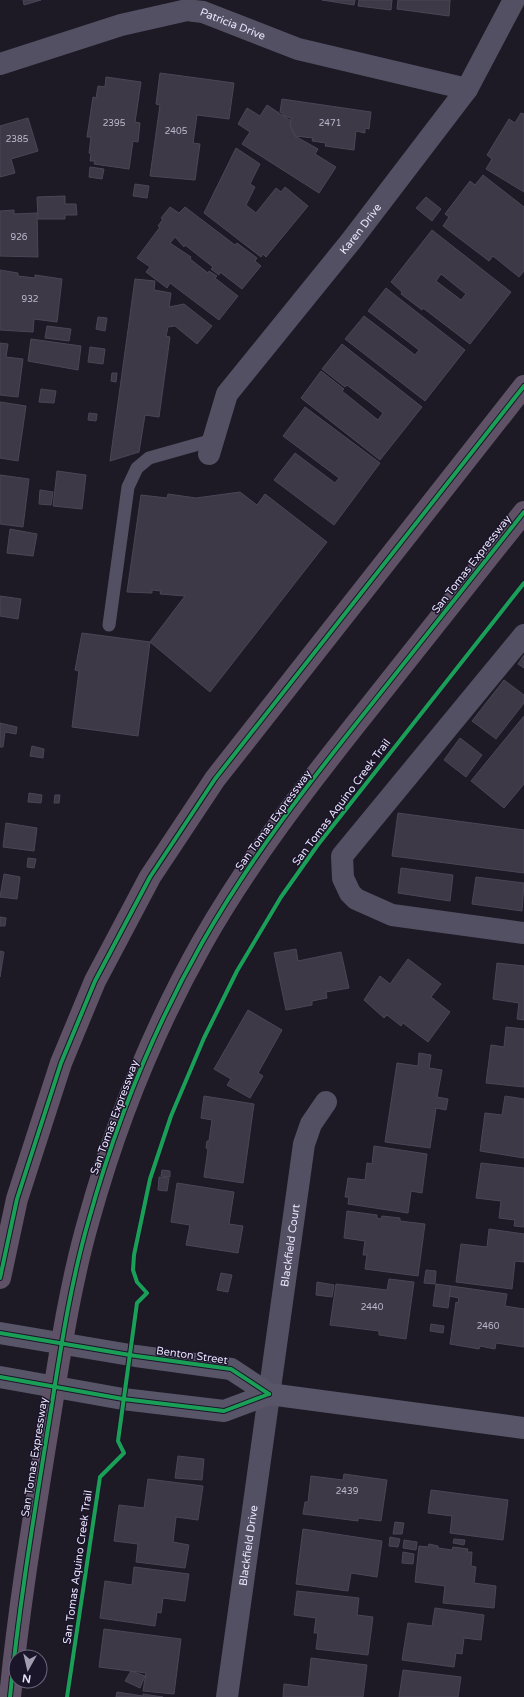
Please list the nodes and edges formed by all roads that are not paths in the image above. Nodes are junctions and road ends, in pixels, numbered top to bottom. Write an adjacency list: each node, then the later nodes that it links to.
1 (514, 0): 3 (street, Karen Drive)
2 (0, 64): 3 (street, Patricia Drive)
3 (467, 88): 5 (street, Karen Drive)
4 (524, 386): 11 (highway)
5 (211, 447): 7 (lane)
6 (524, 512): 13 (highway, San Tomas Expressway)
7 (109, 625)
8 (524, 635): 9 (street)
9 (524, 933)
10 (326, 1102): 16 (street, Blackfield Court)
11 (0, 1278)
12 (0, 1333): 13 (main road, Benton Street)
13 (62, 1344): 15 (highway, San Tomas Expressway); 16 (main road, Benton Street)
14 (0, 1377): 15 (main road, Benton Street)
15 (54, 1387): 16 (main road, Benton Street); 18 (highway, San Tomas Expressway)
16 (269, 1394): 17 (main road, Benton Street); 19 (street, Blackfield Drive)
17 (524, 1428)
18 (10, 1697)
19 (226, 1697)

